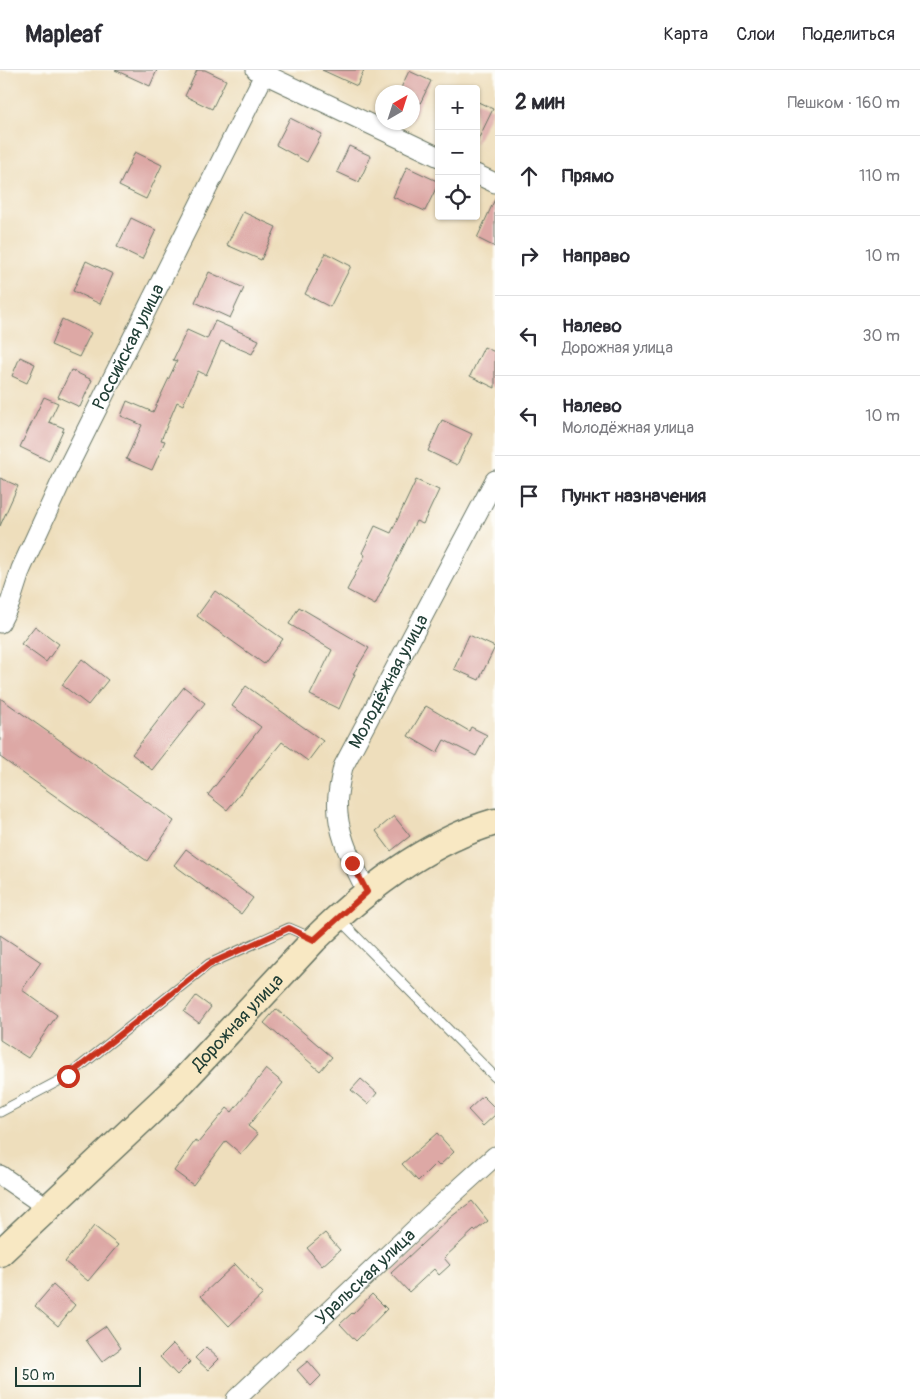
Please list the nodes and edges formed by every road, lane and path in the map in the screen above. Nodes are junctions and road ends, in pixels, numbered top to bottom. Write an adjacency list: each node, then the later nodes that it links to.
1 (260, 72): 2 (street); 6 (street, Российская улица)
2 (435, 155)
3 (478, 175): 4 (street)
4 (495, 183)
5 (495, 480): 8 (street, Молодёжная улица)
6 (0, 623)
7 (495, 822): 8 (street, Дорожная улица)
8 (367, 892): 9 (street, Дорожная улица)
9 (338, 918): 10 (street, Дорожная улица); 11 (lane)
10 (314, 940): 12 (lane); 15 (street, Дорожная улица)
11 (495, 1077)
12 (0, 1112)
13 (495, 1156): 17 (street, Уральская улица)
14 (0, 1175): 15 (street)
15 (48, 1208): 16 (street, Дорожная улица)
16 (0, 1252)
17 (236, 1399)

